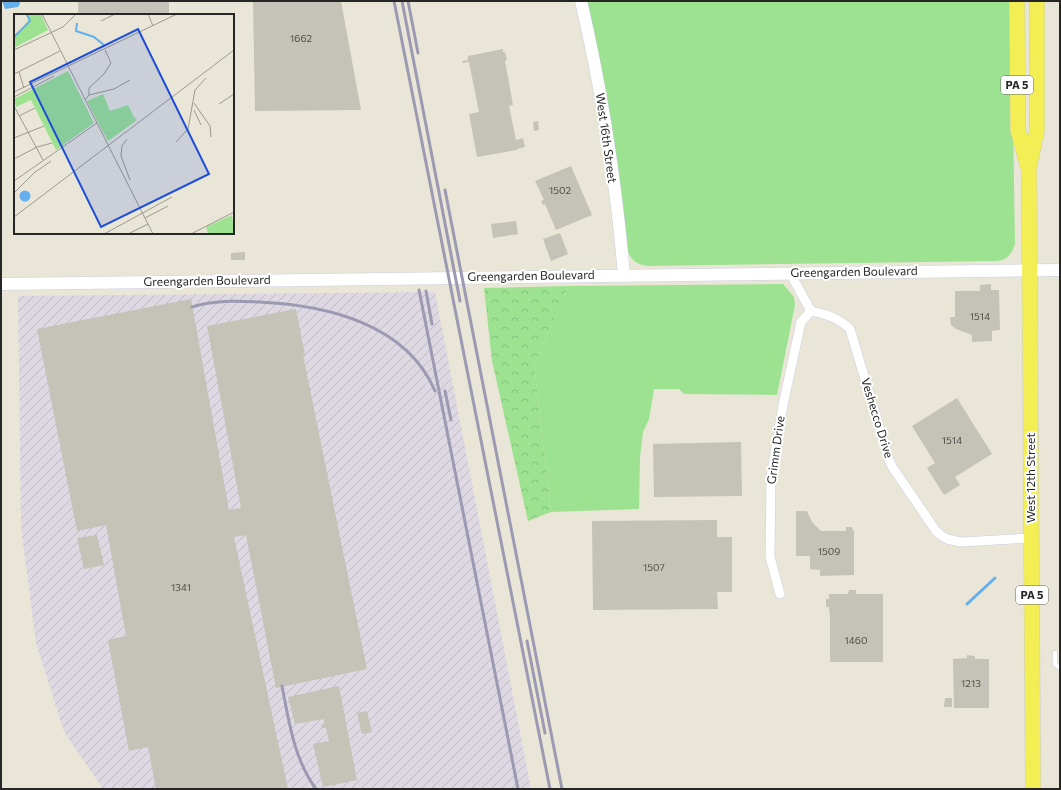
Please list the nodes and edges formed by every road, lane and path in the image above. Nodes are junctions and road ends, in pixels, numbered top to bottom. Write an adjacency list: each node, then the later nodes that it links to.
1 (581, 1): 8 (street, West 16th Street)
2 (1017, 1): 4 (main road, West 12th Street / PA 5)
3 (1037, 1): 4 (main road, West 12th Street / PA 5)
4 (1029, 168): 5 (main road, West 12th Street / PA 5)
5 (1030, 270): 6 (street, Greengarden Boulevard); 7 (street, Greengarden Boulevard); 11 (main road, West 12th Street / PA 5)
6 (1060, 270)
7 (790, 273): 8 (street, Greengarden Boulevard); 10 (street)
8 (624, 275): 9 (street, Greengarden Boulevard)
9 (1, 284)
10 (811, 311): 11 (street, Veshecco Drive); 12 (street, Grimm Drive)
11 (1031, 538): 15 (main road, West 12th Street / PA 5)
12 (780, 594)
13 (1055, 653): 14 (lane)
14 (1060, 668)
15 (1033, 789)

